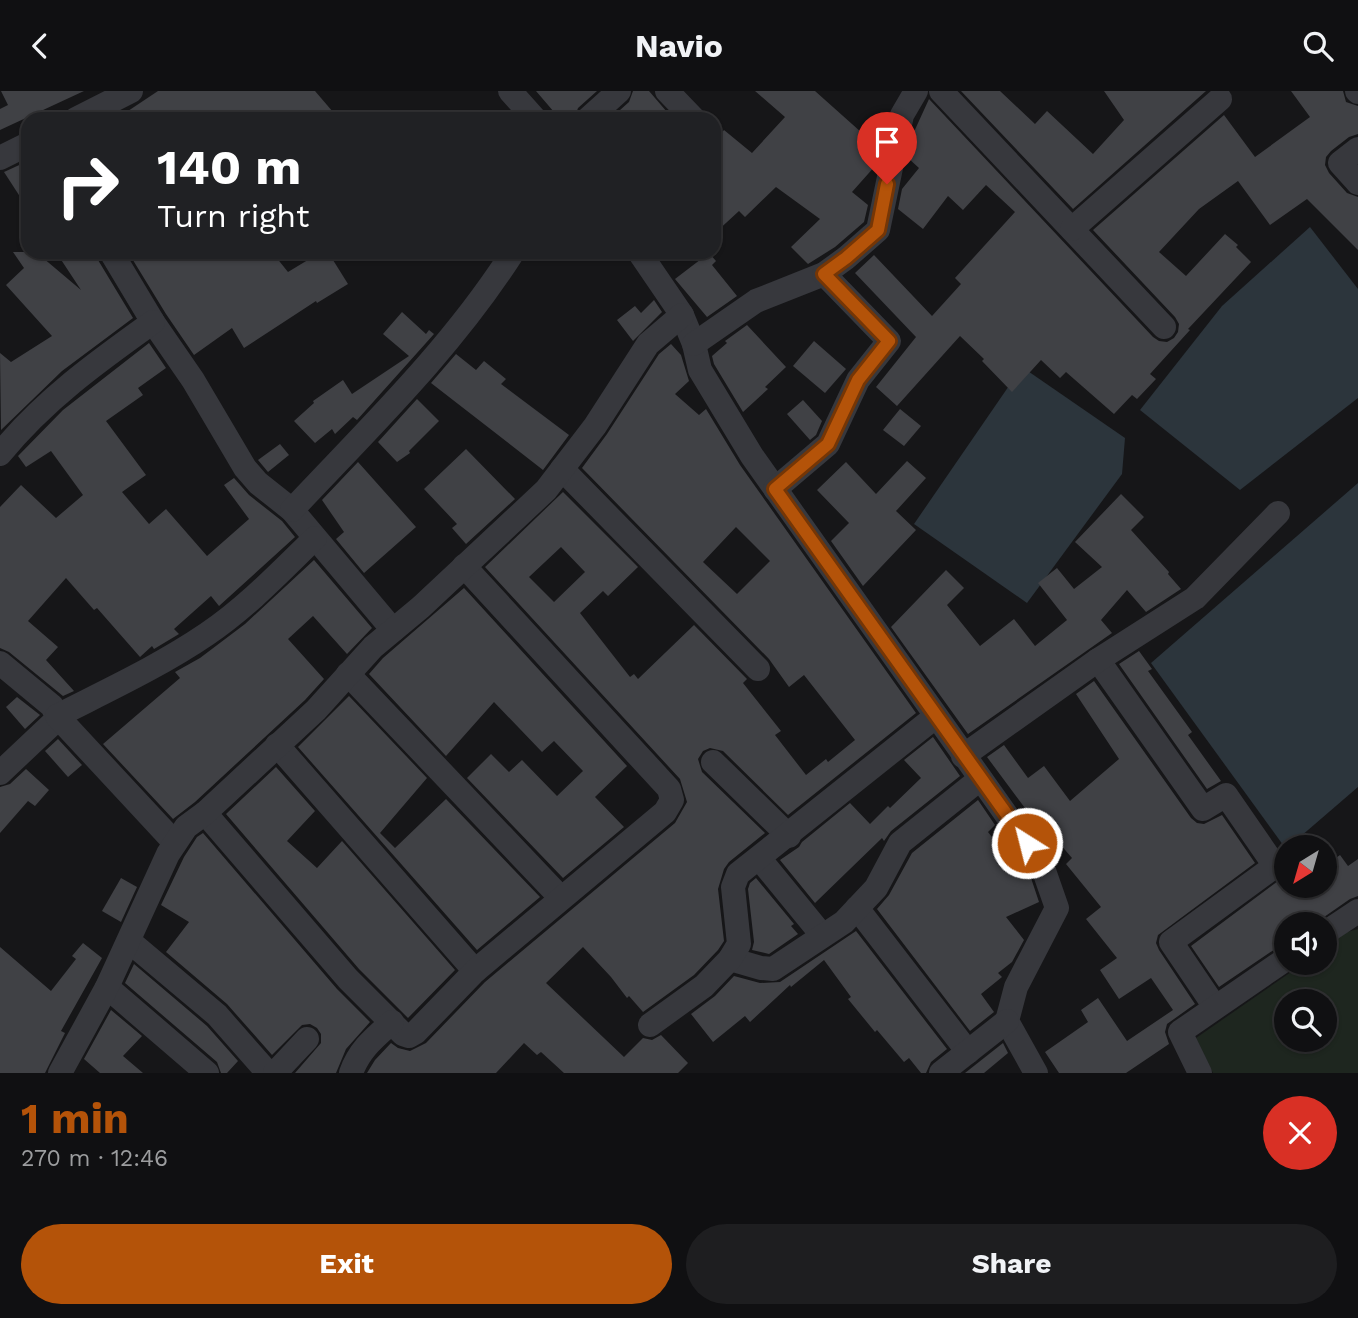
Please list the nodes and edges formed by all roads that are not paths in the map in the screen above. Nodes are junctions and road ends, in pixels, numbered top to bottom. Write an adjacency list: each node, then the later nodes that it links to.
1 (131, 91): 8 (street)
2 (510, 91): 9 (street)
3 (619, 91): 10 (street)
4 (667, 91): 11 (street)
5 (916, 91): 20 (street)
6 (941, 91): 16 (street)
7 (1220, 99): 16 (street)
8 (90, 112)
9 (530, 112)
10 (596, 112)
11 (687, 112)
12 (21, 148): 14 (street)
13 (1358, 149): 15 (street)
14 (0, 158)
15 (1358, 183)
16 (1072, 229): 23 (street)
17 (115, 259): 22 (street)
18 (508, 259): 28 (street)
19 (644, 259): 21 (street)
20 (824, 274): 24 (street); 27 (street)
21 (682, 314): 24 (street); 26 (street)
22 (153, 322): 25 (street); 28 (street)
23 (1164, 327)
24 (694, 344): 27 (street)
25 (0, 454)
26 (562, 469): 31 (street); 35 (street)
27 (775, 489): 38 (street)
28 (292, 510): 30 (street)
29 (1278, 513): 33 (street)
30 (315, 538): 32 (street); 37 (street)
31 (464, 566): 32 (street); 48 (street)
32 (393, 630): 36 (street)
33 (1098, 660): 40 (street); 58 (street)
34 (0, 663): 37 (street)
35 (758, 669)
36 (348, 674): 39 (street); 48 (street)
37 (57, 716): 42 (street); 46 (street)
38 (935, 717): 40 (street); 45 (street)
39 (277, 745): 44 (street); 56 (street)
40 (963, 756): 43 (street)
41 (713, 762): 45 (street)
42 (0, 773)
43 (980, 779): 49 (street); 59 (street)
44 (205, 813): 46 (street); 60 (street)
45 (789, 836): 47 (street)
46 (176, 843): 53 (street)
47 (759, 858): 52 (street); 54 (street)
48 (561, 898): 56 (street)
49 (857, 908): 52 (street); 63 (street)
50 (1358, 911): 51 (street)
51 (1337, 925)
52 (822, 935): 54 (street)
53 (129, 941): 57 (street); 67 (street)
54 (730, 959): 61 (street)
55 (1274, 967): 58 (street)
56 (475, 971): 60 (street)
57 (107, 987): 65 (street); 66 (street)
58 (1215, 1007): 71 (street)
59 (1007, 1021): 63 (street); 64 (street)
60 (391, 1022): 69 (street)
61 (650, 1025)
62 (307, 1039): 68 (street)
63 (968, 1052): 70 (street)
64 (1027, 1070)
65 (60, 1073)
66 (207, 1073)
67 (268, 1073)
68 (275, 1073)
69 (351, 1073)
70 (942, 1073)
71 (1200, 1073)

